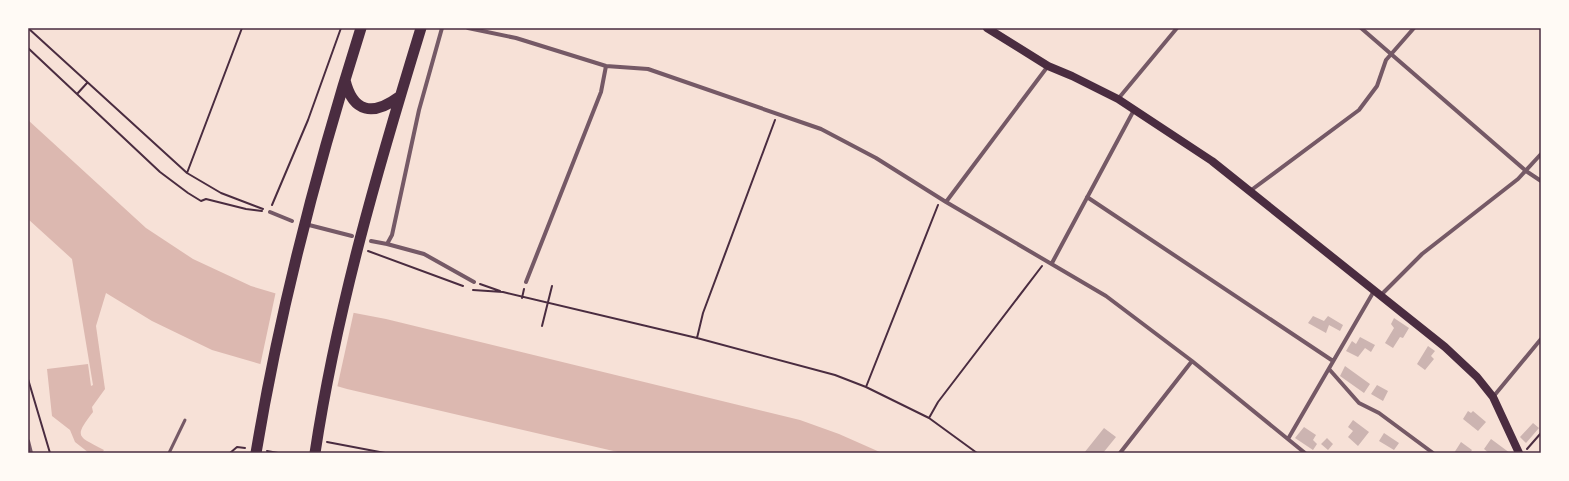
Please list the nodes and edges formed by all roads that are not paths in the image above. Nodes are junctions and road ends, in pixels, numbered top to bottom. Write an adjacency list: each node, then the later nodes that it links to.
1 (361, 28): 12 (highway)
2 (422, 28): 13 (highway)
3 (442, 28): 27 (street)
4 (468, 28): 10 (street)
5 (987, 28): 11 (main road)
6 (1177, 28): 14 (street)
7 (1361, 28): 9 (street)
8 (1414, 28): 9 (street)
9 (1391, 54): 17 (street); 19 (street)
10 (606, 66): 21 (street); 30 (street)
11 (1048, 66): 14 (main road); 21 (street)
12 (345, 80): 13 (highway); 40 (highway)
13 (399, 97): 43 (highway)
14 (1118, 99): 15 (main road)
15 (1134, 109): 19 (main road); 20 (street)
16 (1541, 154): 17 (street)
17 (1526, 171): 18 (street); 31 (street)
18 (1541, 181)
19 (1250, 191): 31 (main road)
20 (1087, 197): 28 (street); 34 (street)
21 (946, 202): 28 (street)
22 (270, 212): 23 (street)
23 (292, 221)
24 (309, 225): 25 (street)
25 (352, 236)
26 (371, 241): 27 (street)
27 (387, 244): 29 (street)
28 (1052, 263): 33 (street)
29 (474, 282)
30 (526, 282)
31 (1378, 293): 34 (street); 36 (main road)
32 (1541, 339): 36 (street)
33 (1192, 360): 38 (street); 44 (street)
34 (1333, 361): 35 (street)
35 (1329, 369): 38 (street); 46 (street)
36 (1493, 397): 47 (main road)
37 (185, 420): 42 (lane)
38 (1288, 440): 45 (street)
39 (28, 441): 41 (street)
40 (259, 452)
41 (31, 453)
42 (169, 453)
43 (315, 453)
44 (1120, 453)
45 (1305, 453)
46 (1433, 453)
47 (1520, 453)

